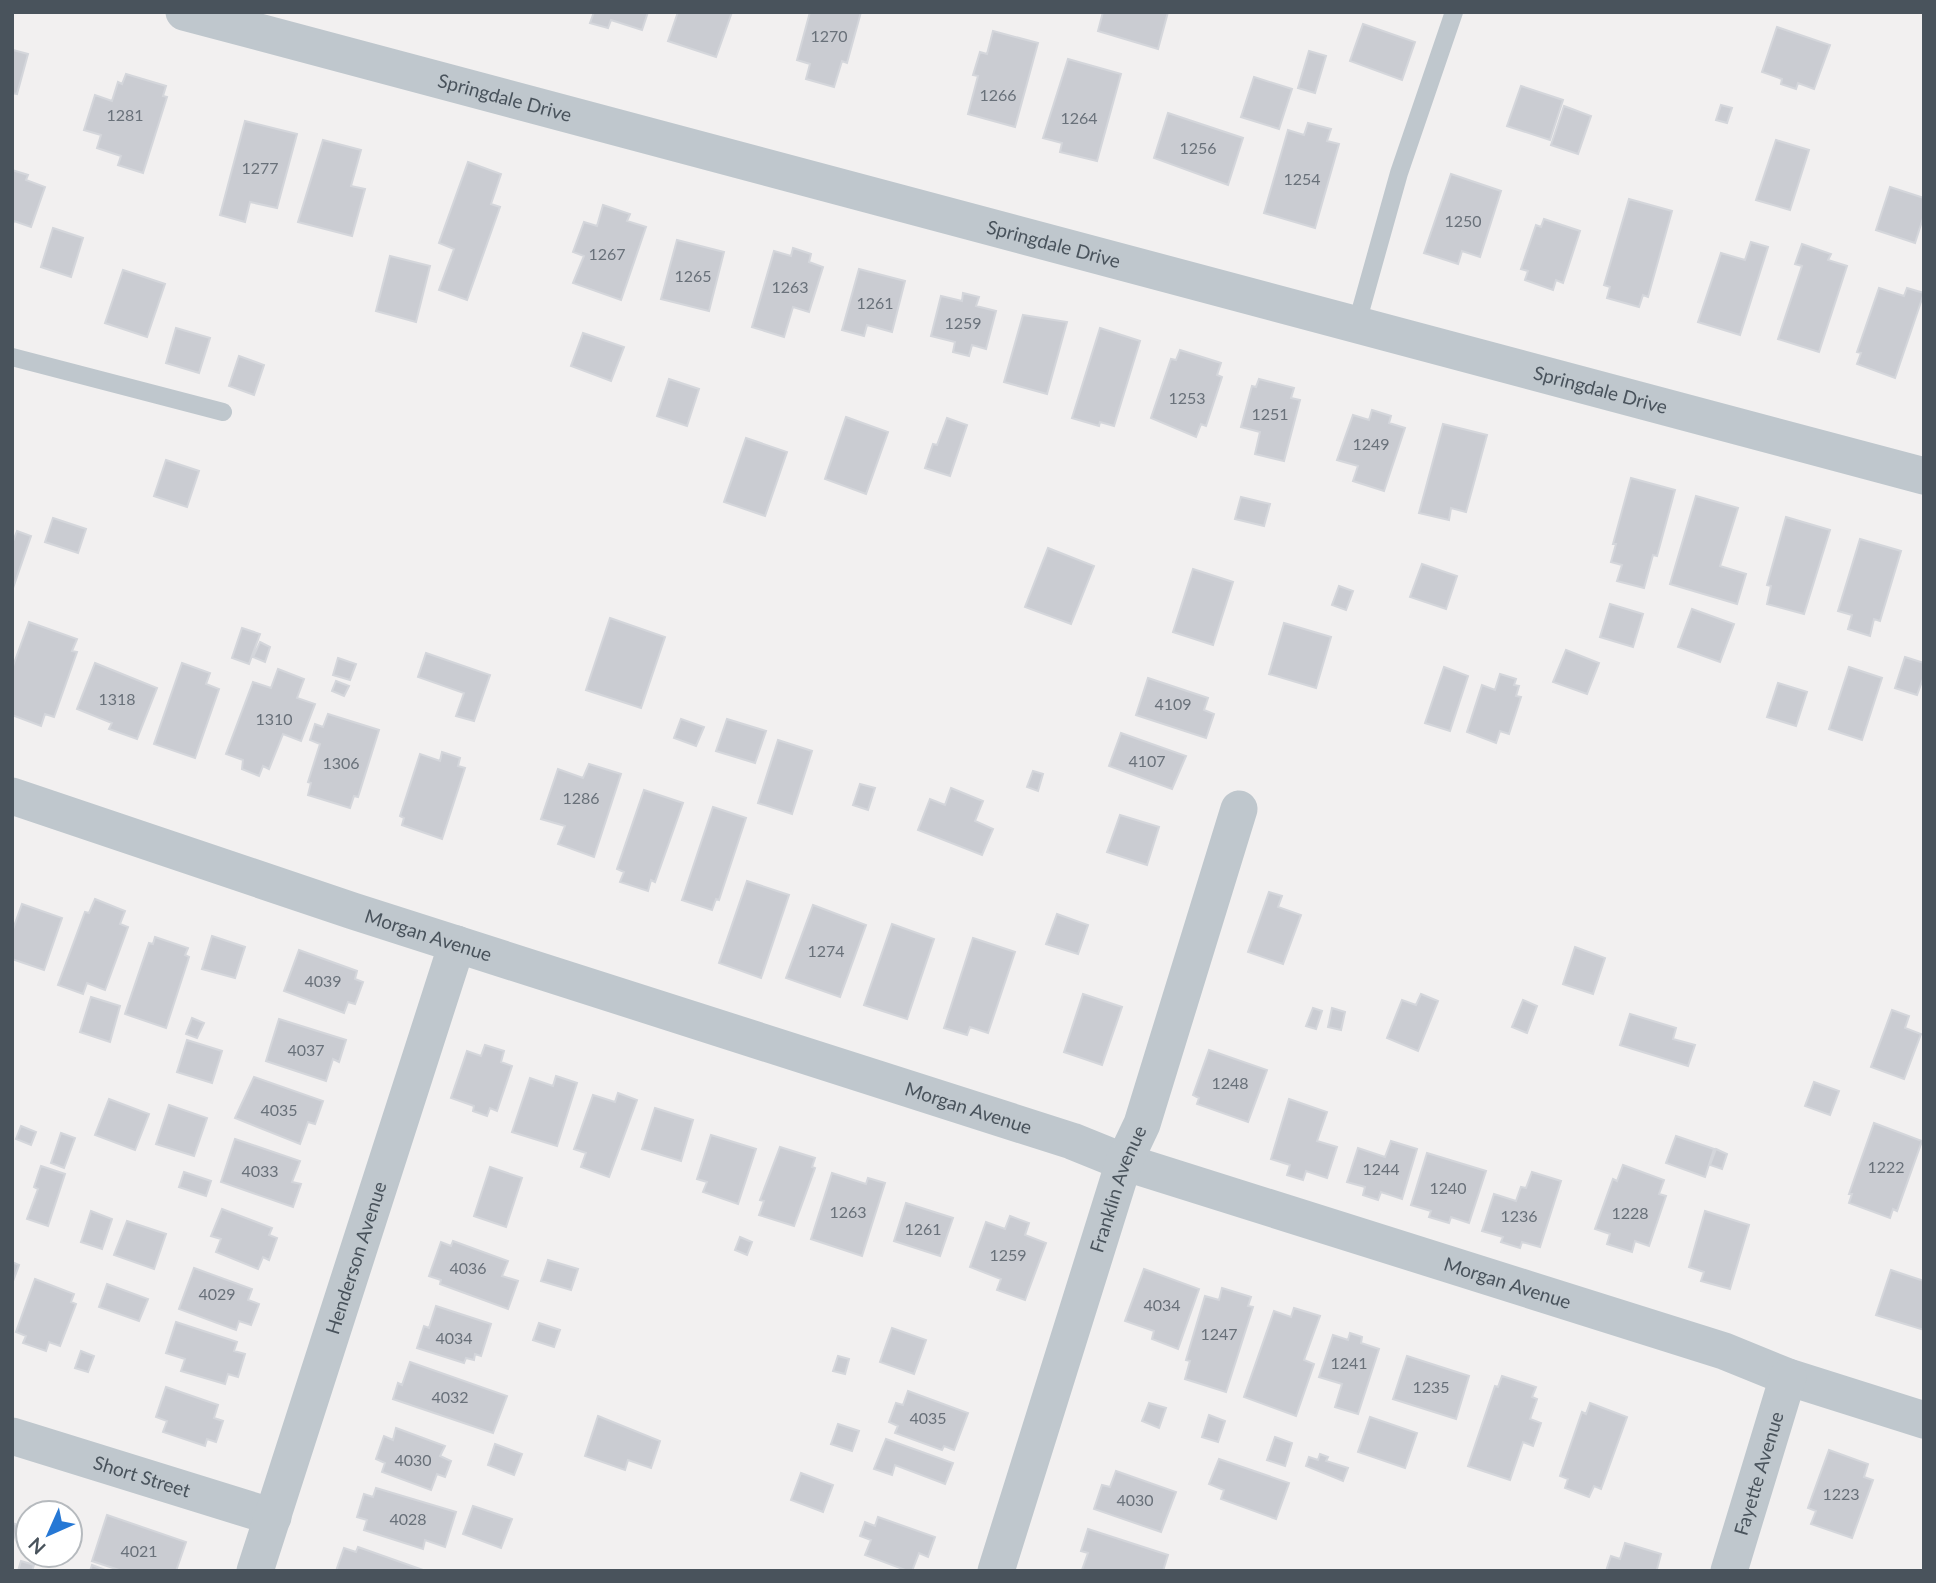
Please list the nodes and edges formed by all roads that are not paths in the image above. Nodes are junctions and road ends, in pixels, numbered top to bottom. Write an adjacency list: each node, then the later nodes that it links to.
1 (184, 12): 3 (street, Springdale Drive)
2 (1454, 12): 3 (lane)
3 (1357, 323): 6 (street, Springdale Drive)
4 (12, 356): 5 (lane)
5 (223, 412)
6 (1924, 476)
7 (12, 796): 9 (street, Morgan Avenue)
8 (1239, 809): 10 (street, Franklin Avenue)
9 (457, 944): 10 (street, Morgan Avenue); 14 (street, Henderson Avenue)
10 (1124, 1162): 11 (street, Morgan Avenue); 16 (street, Franklin Avenue)
11 (1788, 1377): 12 (street, Morgan Avenue); 17 (street, Fayette Avenue)
12 (1924, 1420)
13 (12, 1436): 14 (street, Short Street)
14 (272, 1517): 15 (street, Henderson Avenue)
15 (256, 1571)
16 (996, 1571)
17 (1729, 1571)

